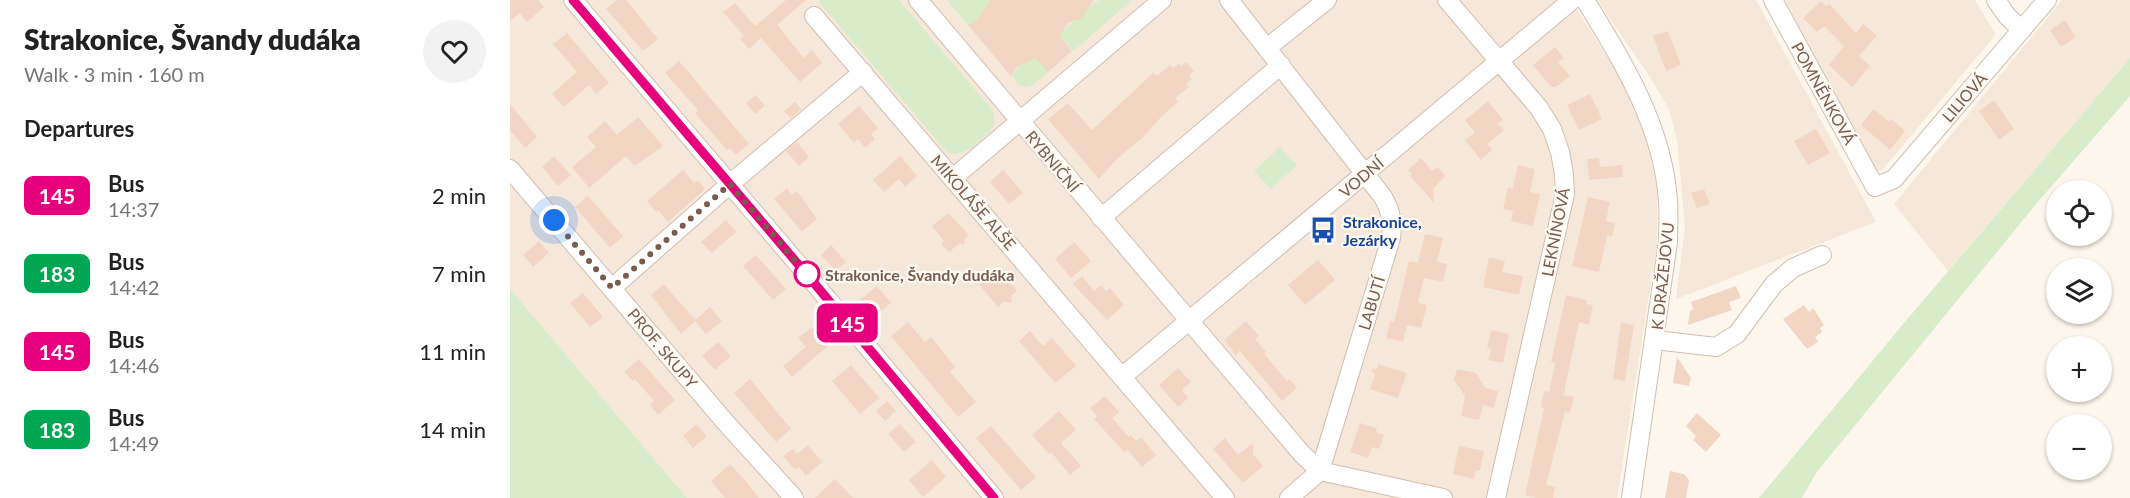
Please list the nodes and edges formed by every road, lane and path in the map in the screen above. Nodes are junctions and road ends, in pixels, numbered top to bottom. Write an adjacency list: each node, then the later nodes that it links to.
1 (573, 0): 22 (street)
2 (918, 0): 18 (street, RYBNIČNÍ)
3 (1162, 0): 18 (street)
4 (1229, 0): 14 (street, LABUTÍ)
5 (1327, 0): 14 (street)
6 (1447, 0): 15 (street, LEKNÍNOVÁ)
7 (1572, 0): 15 (street, VODNÍ)
8 (1585, 0): 28 (street, K DRAŽEJOVU)
9 (1773, 0): 23 (street, POMNĚNKOVÁ)
10 (1996, 0): 13 (street)
11 (2047, 0): 13 (street, LILIOVÁ)
12 (814, 16): 17 (street, MIKOLÁŠE ALŠE)
13 (2022, 30): 23 (street, LILIOVÁ)
14 (1267, 48): 16 (street, LABUTÍ)
15 (1498, 62): 20 (street, VODNÍ); 36 (street, LEKNÍNOVÁ)
16 (1281, 65): 20 (street, LABUTÍ); 24 (street)
17 (863, 72): 21 (street, MIKOLÁŠE ALŠE); 22 (street)
18 (1019, 120): 21 (street); 24 (street, RYBNIČNÍ)
19 (510, 169): 26 (street, PROF. SKUPY)
20 (1366, 173): 27 (street, VODNÍ); 30 (street, LABUTÍ)
21 (953, 178): 29 (street, MIKOLÁŠE ALŠE)
22 (730, 184): 26 (street); 32 (street)
23 (1875, 187)
24 (1101, 218): 27 (street, RYBNIČNÍ)
25 (1822, 255): 28 (street)
26 (612, 288): 31 (street, PROF. SKUPY)
27 (1188, 321): 29 (street); 30 (street, RYBNIČNÍ)
28 (1655, 340): 37 (street, K DRAŽEJOVU)
29 (1123, 376): 33 (street, MIKOLÁŠE ALŠE)
30 (1320, 471): 34 (street); 35 (street)
31 (794, 498)
32 (994, 498)
33 (1225, 498)
34 (1289, 498)
35 (1443, 498)
36 (1496, 498)
37 (1631, 498)

